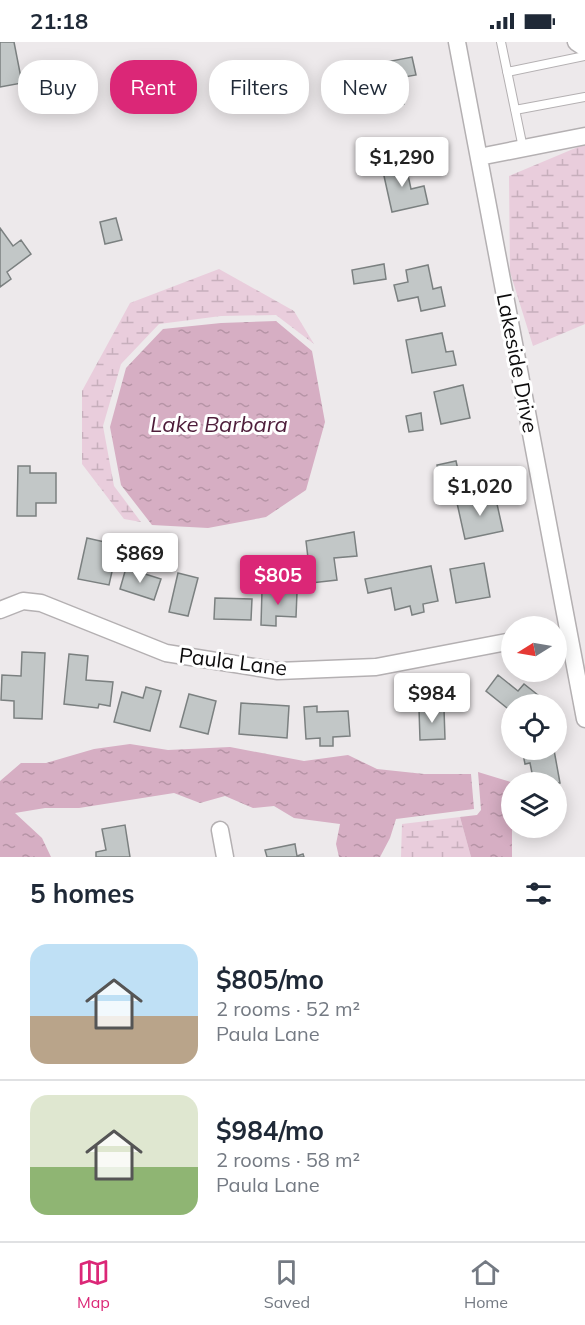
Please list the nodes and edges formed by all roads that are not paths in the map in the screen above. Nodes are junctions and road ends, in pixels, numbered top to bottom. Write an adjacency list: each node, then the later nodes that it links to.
1 (457, 42): 11 (street, Lakeside Drive)
2 (501, 42): 6 (lane)
3 (576, 42): 4 (street)
4 (585, 48)
5 (585, 56): 6 (lane)
6 (507, 72): 8 (lane)
7 (585, 97): 8 (lane)
8 (515, 110): 10 (lane)
9 (585, 136): 10 (street)
10 (523, 148): 11 (street)
11 (479, 157): 13 (street, Lakeside Drive)
12 (0, 610): 14 (street, Paula Lane)
13 (559, 616)
14 (501, 642)
15 (567, 650): 16 (street, Lakeside Drive)
16 (585, 718)
17 (220, 830): 18 (street)
18 (225, 857)

